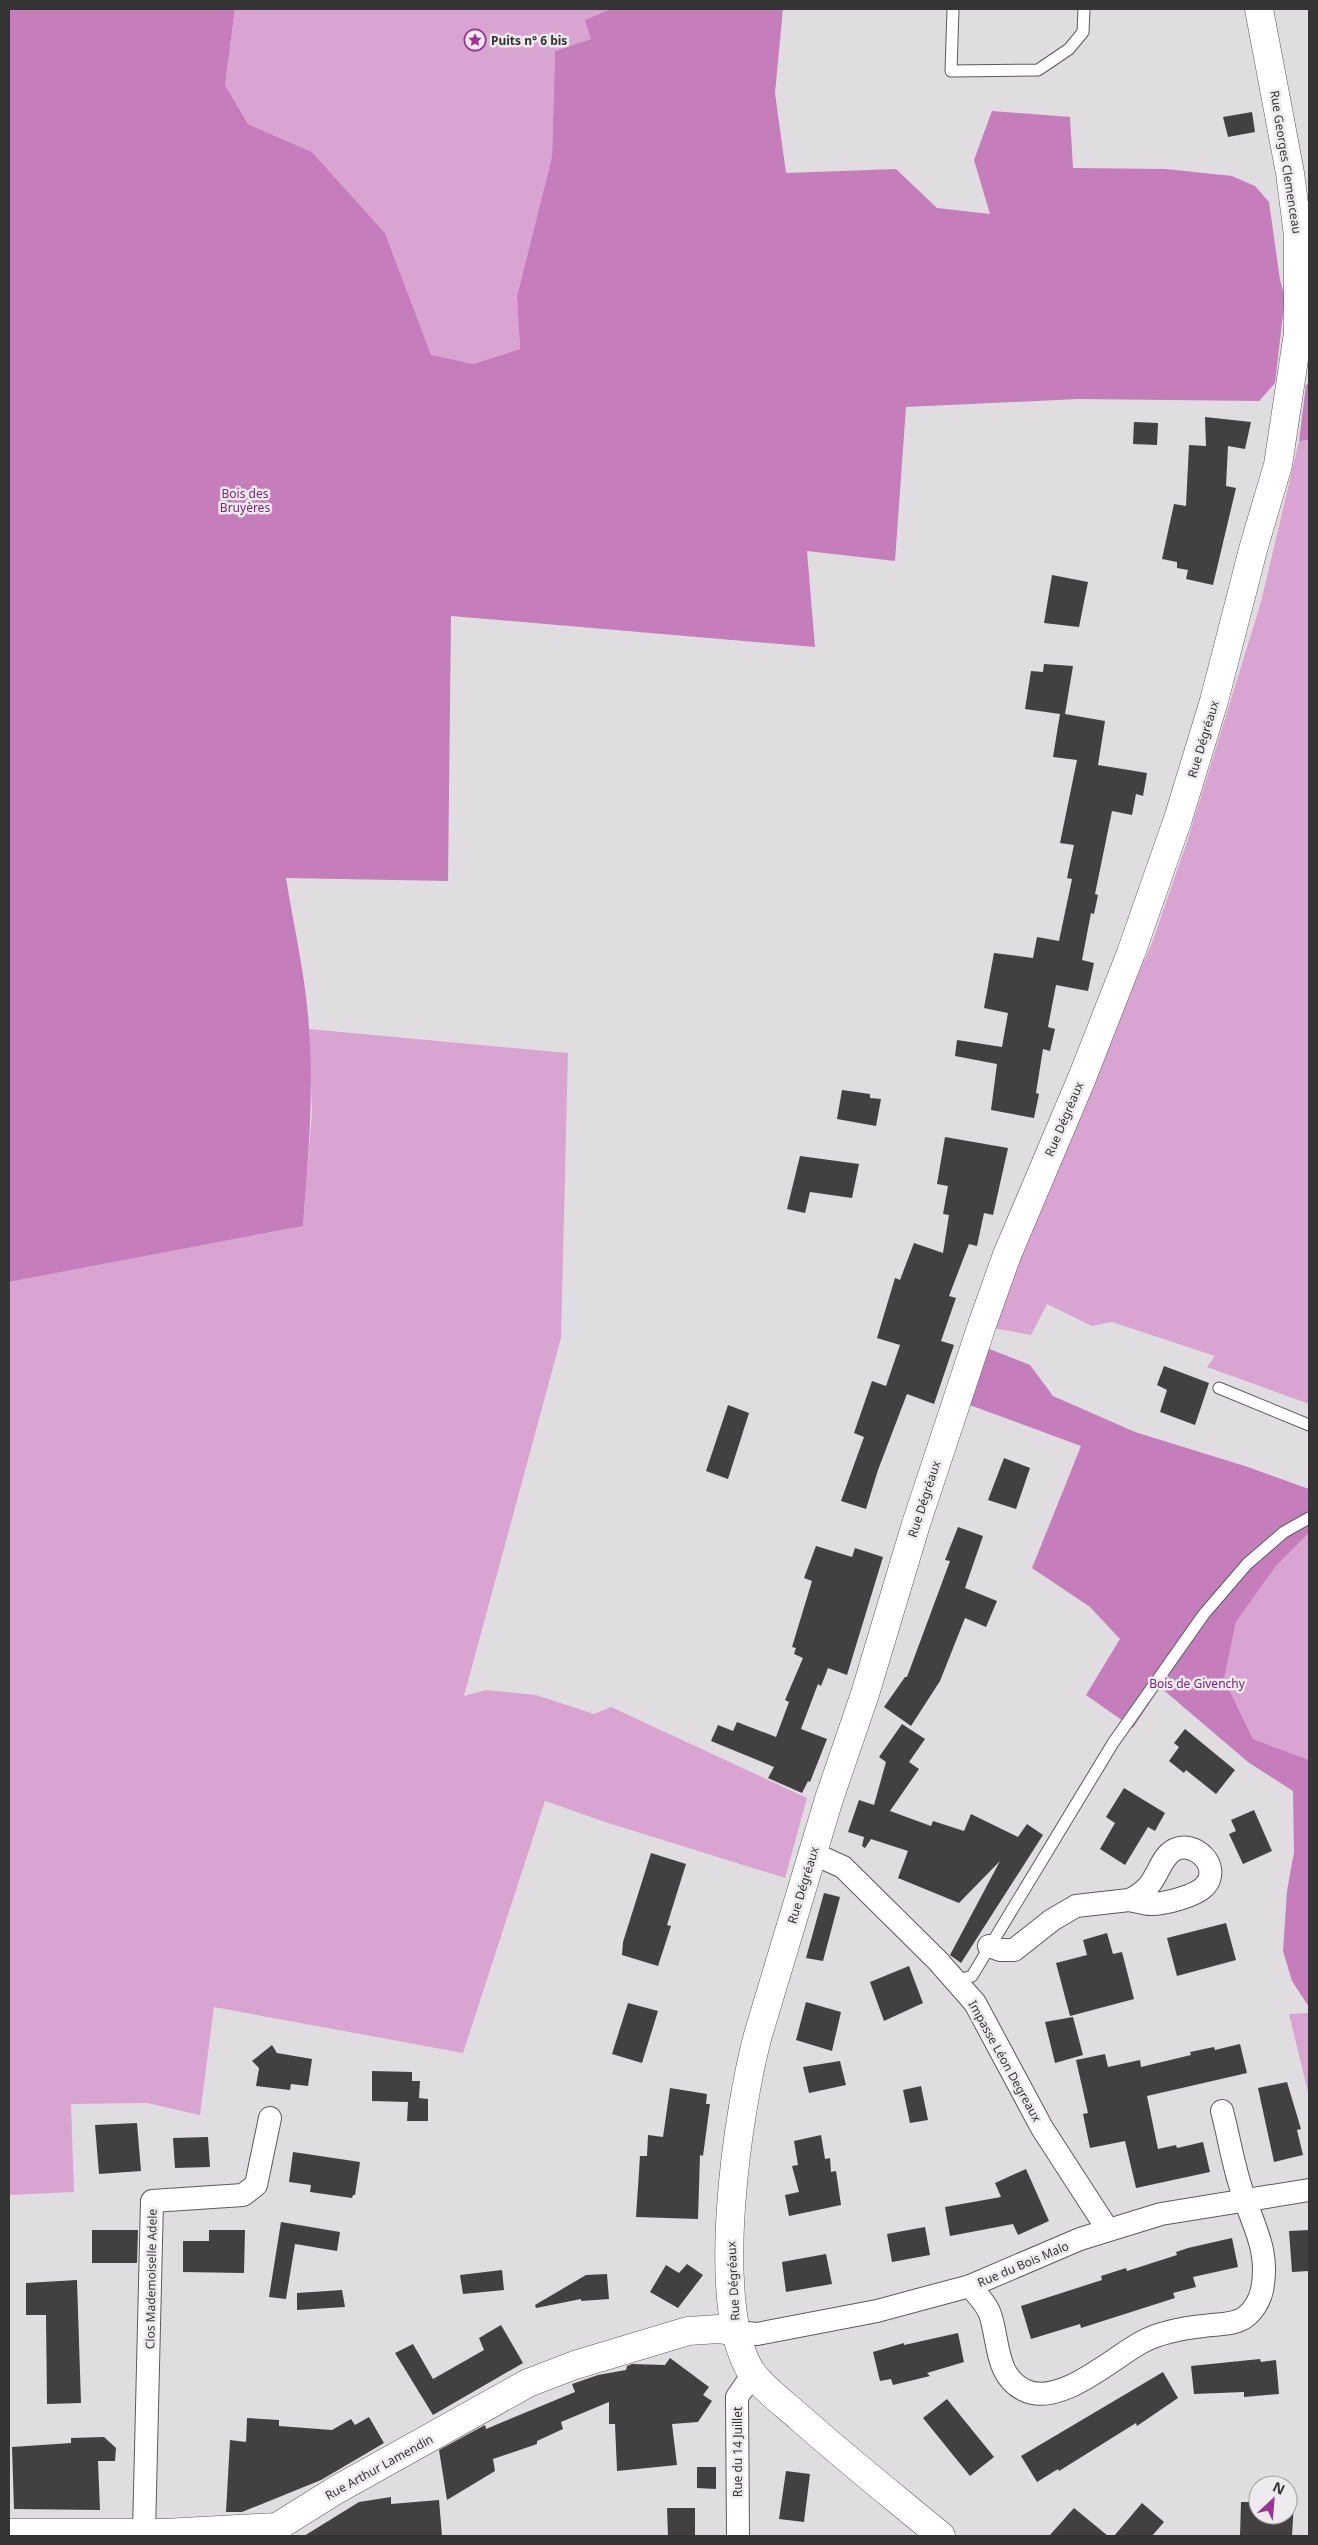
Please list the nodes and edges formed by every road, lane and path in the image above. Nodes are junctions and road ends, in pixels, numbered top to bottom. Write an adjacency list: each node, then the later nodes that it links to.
1 (953, 9): 2 (lane)
2 (1084, 9)
3 (1259, 9): 4 (main road, Rue Georges Clemenceau)
4 (1288, 405): 8 (main road, Rue Dégréaux)
5 (1218, 1388): 6 (lane)
6 (1309, 1425)
7 (1309, 1518): 10 (lane)
8 (812, 1853): 11 (street, Impasse Léon Degreaux); 18 (main road, Rue Dégréaux)
9 (1129, 1900): 10 (street)
10 (989, 1946): 11 (lane)
11 (957, 1981): 16 (street, Impasse Léon Degreaux)
12 (1222, 2111): 15 (street)
13 (270, 2118): 22 (street, Clos Mademoiselle Adele)
14 (1309, 2190): 15 (street, Rue du Bois Malo)
15 (1246, 2200): 16 (street, Rue du Bois Malo); 17 (street)
16 (1108, 2230): 17 (street, Rue du Bois Malo)
17 (970, 2286): 18 (street, Rue du Bois Malo)
18 (736, 2332): 19 (main road, Rue Dégréaux); 20 (main road, Rue Arthur Lamendin)
19 (753, 2374): 23 (street, Rue du 14 Juillet); 24 (main road, Rue Dégréaux)
20 (275, 2532): 22 (main road, Rue Arthur Lamendin)
21 (9, 2533): 22 (main road, Rue Arthur Lamendin)
22 (158, 2534)
23 (738, 2536)
24 (941, 2536)

